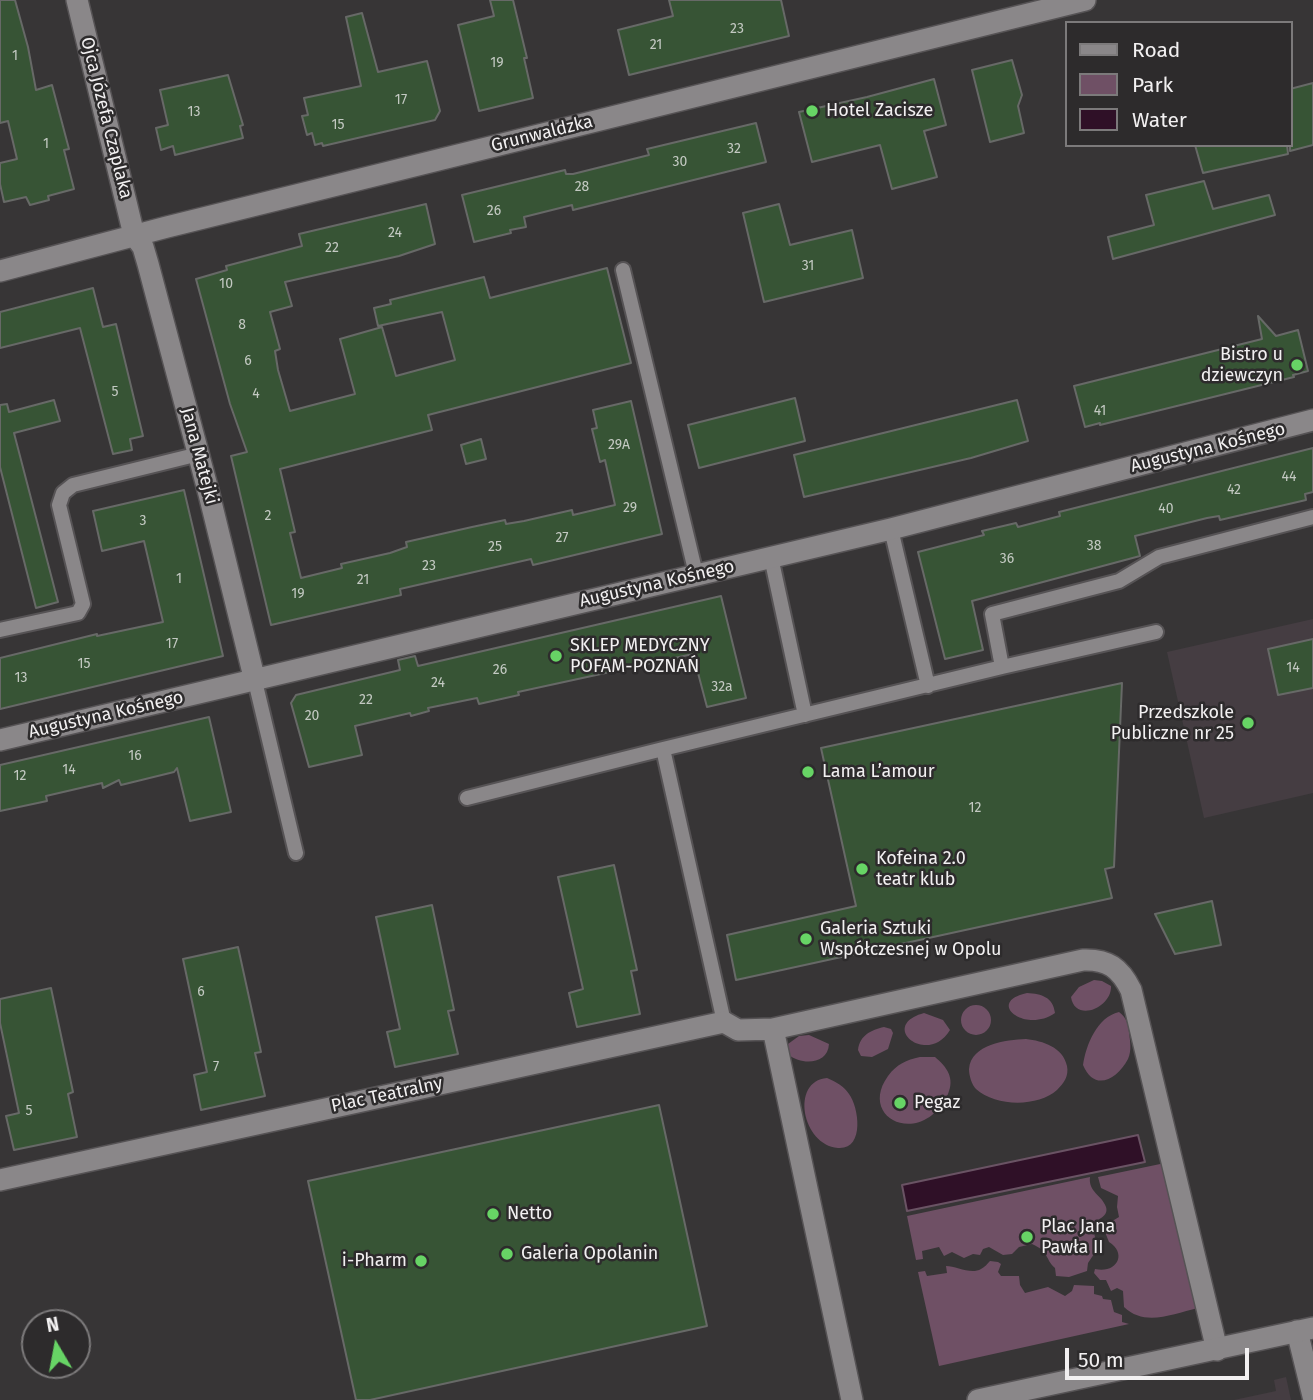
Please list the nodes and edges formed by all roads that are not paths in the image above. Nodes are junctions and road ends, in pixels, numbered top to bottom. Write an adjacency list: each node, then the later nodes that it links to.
1 (77, 0): 3 (street, Ojca Józefa Czaplaka)
2 (1085, 0): 3 (street, Grunwaldzka)
3 (134, 235): 5 (street, Grunwaldzka); 7 (street, Jana Matejki)
4 (622, 270): 11 (lane)
5 (0, 271)
6 (1313, 420): 9 (street, Augustyna Kośnego)
7 (199, 454): 12 (lane); 15 (street, Jana Matejki)
8 (1313, 517): 14 (lane)
9 (891, 529): 10 (street, Augustyna Kośnego); 16 (lane)
10 (771, 557): 11 (street, Augustyna Kośnego); 17 (lane)
11 (696, 575): 15 (street, Augustyna Kośnego)
12 (0, 630)
13 (1156, 632): 14 (lane)
14 (1002, 667): 16 (lane)
15 (254, 681): 18 (street, Augustyna Kośnego); 21 (lane)
16 (928, 686): 17 (lane)
17 (806, 715): 19 (lane)
18 (0, 740)
19 (663, 749): 20 (lane); 22 (lane)
20 (467, 798)
21 (296, 853)
22 (724, 1022): 23 (street, Plac Teatralny); 24 (street, Plac Teatralny)
23 (773, 1030): 26 (street); 28 (street)
24 (0, 1180)
25 (1305, 1329): 26 (street); 27 (street)
26 (1216, 1349): 29 (street)
27 (1313, 1395)
28 (852, 1400)
29 (978, 1400)

